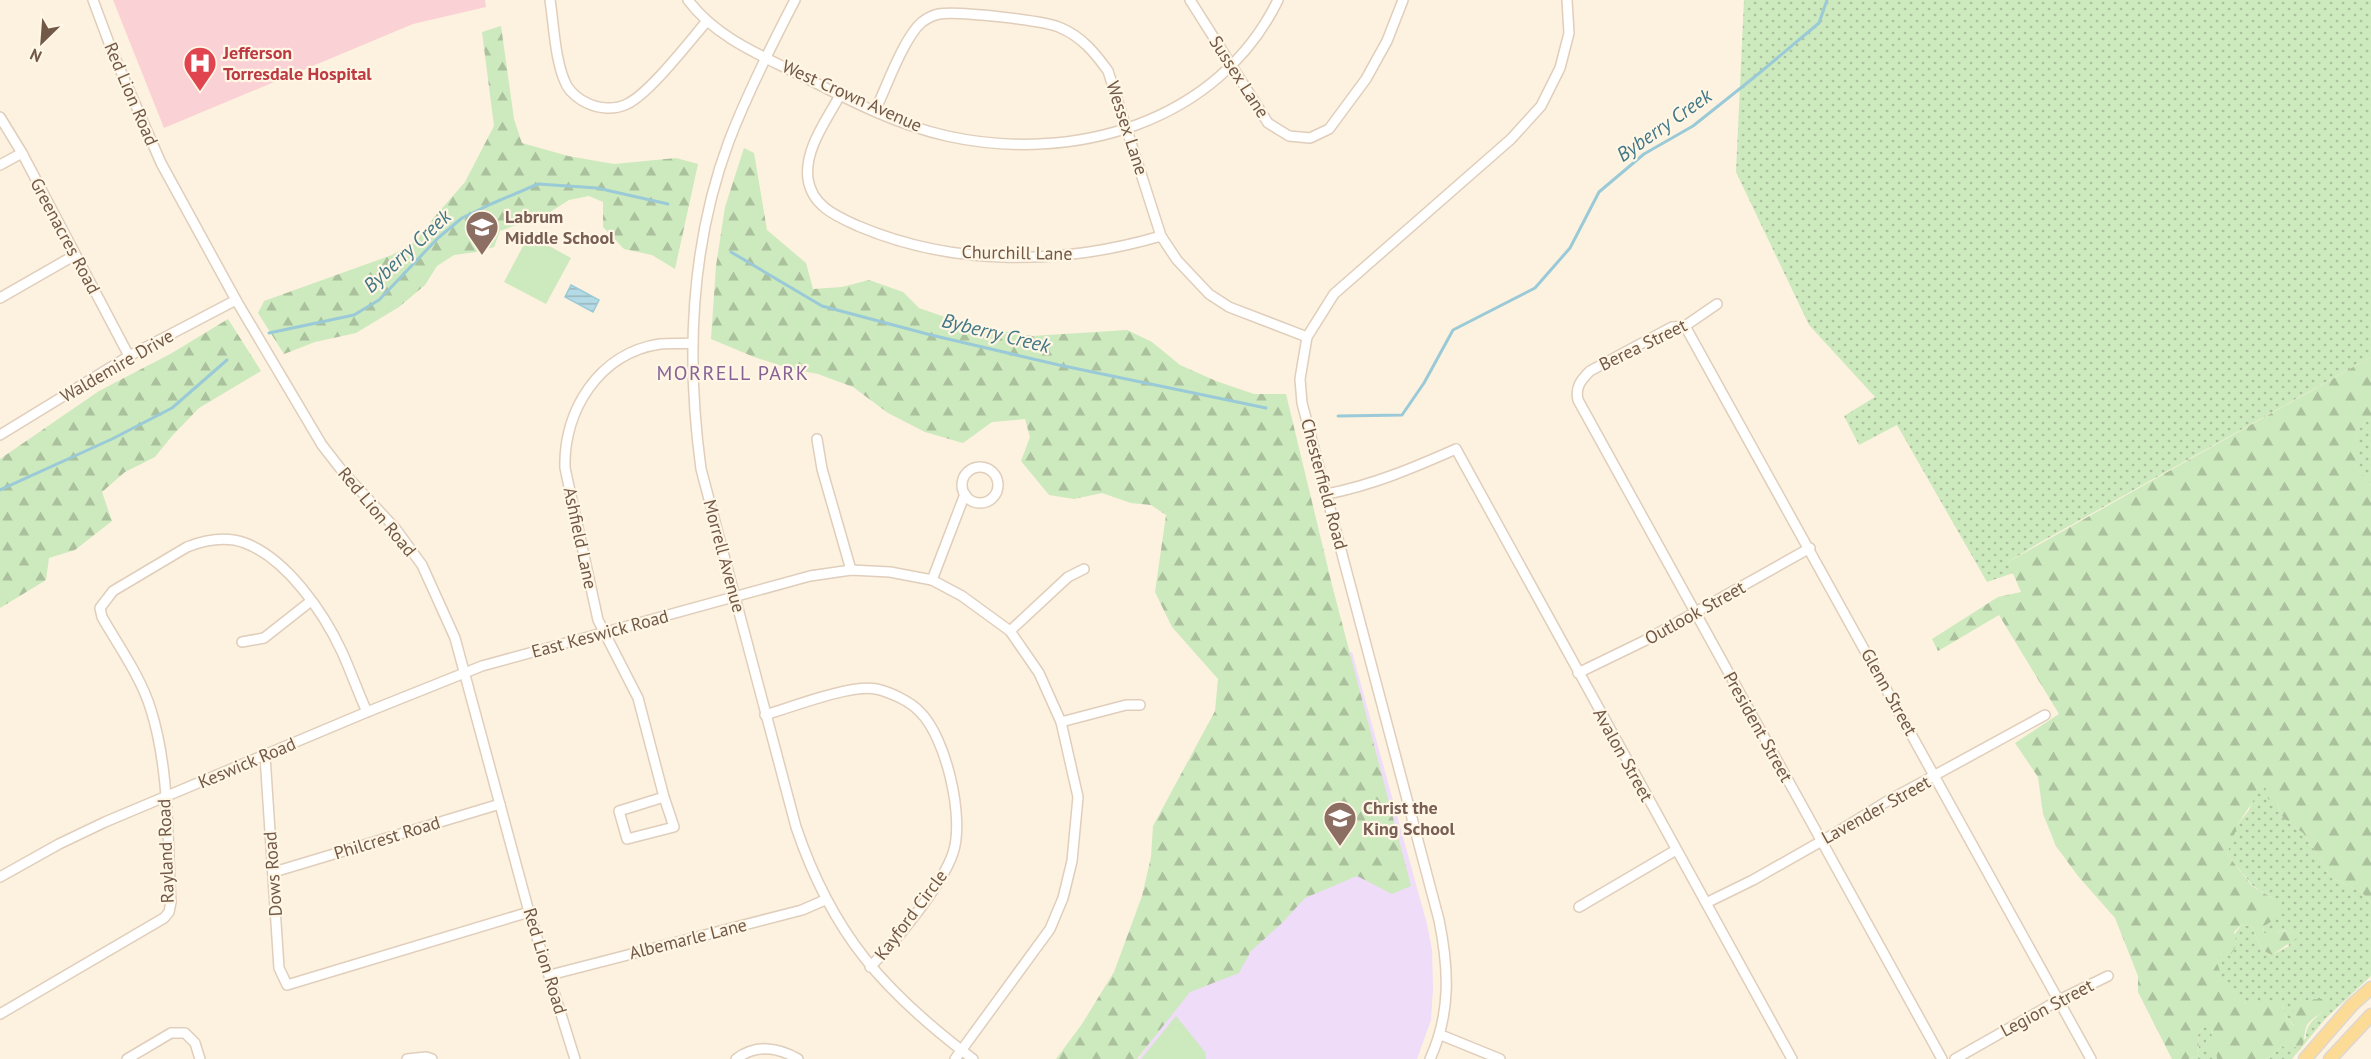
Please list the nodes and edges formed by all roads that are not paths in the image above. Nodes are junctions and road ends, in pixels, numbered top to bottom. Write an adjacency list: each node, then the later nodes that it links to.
1 (93, 0): 21 (street, Red Lion Road)
2 (550, 0): 9 (street)
3 (688, 0): 9 (street, West Crown Avenue)
4 (795, 0): 10 (street, Morrell Avenue)
5 (1190, 0): 11 (street, Sussex Lane)
6 (1278, 0): 11 (street, West Crown Avenue)
7 (1403, 0): 11 (street, Sussex Lane)
8 (1567, 0): 24 (street, Chesterfield Road)
9 (707, 21): 10 (street, West Crown Avenue)
10 (765, 57): 12 (street, West Crown Avenue); 25 (street, Morrell Avenue)
11 (1232, 66): 15 (street, West Crown Avenue)
12 (840, 95): 13 (street, West Crown Avenue); 18 (street, Churchill Lane)
13 (875, 111): 15 (street, West Crown Avenue); 15 (street, Wessex Lane)
14 (0, 117): 16 (street, Greenacres Road)
15 (1128, 128): 18 (street, Wessex Lane)
16 (22, 153): 17 (street); 19 (street, Greenacres Road)
17 (0, 165)
18 (1161, 236): 24 (street, Wessex Lane)
19 (75, 255): 20 (street); 26 (street, Greenacres Road)
20 (0, 298)
21 (236, 300): 26 (street, Waldemire Drive); 42 (street, Red Lion Road)
22 (1717, 304): 23 (street, Berea Street)
23 (1685, 326): 27 (street, Berea Street); 32 (street, Glenn Street)
24 (1307, 337): 31 (street, Chesterfield Road)
25 (692, 343): 36 (street, Morrell Avenue); 40 (street, Ashfield Lane)
26 (129, 356): 28 (street, Waldemire Drive)
27 (1576, 393): 38 (street, President Street)
28 (0, 435)
29 (817, 439): 34 (street)
30 (965, 494): 35 (street)
31 (1327, 494): 43 (street, Avalon Street); 69 (street, Chesterfield Road)
32 (1810, 548): 38 (street, Outlook Street); 50 (street, Glenn Street)
33 (1084, 569): 39 (street)
34 (851, 570): 35 (street, East Keswick Road); 36 (street, East Keswick Road)
35 (932, 580): 39 (street, East Keswick Road)
36 (735, 597): 40 (street, East Keswick Road); 46 (street, Morrell Avenue)
37 (311, 601): 41 (street); 45 (street); 52 (street, Rayland Road)
38 (1694, 612): 43 (street, Outlook Street); 54 (street, President Street)
39 (1010, 631): 48 (street, East Keswick Road)
40 (604, 633): 42 (street, East Keswick Road); 51 (street, Ashfield Lane)
41 (242, 642)
42 (465, 673): 45 (street, Keswick Road); 53 (street, Red Lion Road)
43 (1578, 674): 55 (street, Avalon Street)
44 (1140, 705): 48 (street)
45 (367, 712): 49 (street, Keswick Road)
46 (765, 715): 58 (street, Morrell Avenue); 62 (street, Kayford Circle)
47 (2045, 715): 50 (street, Lavender Street)
48 (1061, 722): 70 (street, East Keswick Road)
49 (265, 756): 52 (street, Keswick Road); 56 (street, Dows Road)
50 (1935, 776): 54 (street, Lavender Street); 66 (street, Glenn Street)
51 (664, 797): 51 (street, Ashfield Lane)
52 (165, 798): 57 (street, Keswick Road); 67 (street, Rayland Road)
53 (500, 804): 56 (street, Philcrest Road); 61 (street, Red Lion Road)
54 (1820, 840): 59 (street, Lavender Street); 83 (street, President Street)
55 (1676, 850): 59 (street, Avalon Street); 60 (street)
56 (274, 873): 61 (street, Dows Road)
57 (0, 877)
58 (825, 900): 62 (street, Morrell Avenue); 63 (street, Albemarle Lane)
59 (1706, 903): 82 (street, Avalon Street)
60 (1579, 907)
61 (529, 912): 63 (street, Red Lion Road)
62 (870, 967): 70 (street, Morrell Avenue)
63 (550, 975): 75 (street, Red Lion Road)
64 (2108, 976): 66 (street, Legion Street)
65 (2371, 988): 86 (main road)
66 (2059, 1000): 84 (street, Legion Street); 85 (street, Glenn Street)
67 (0, 1014)
68 (2371, 1015): 87 (main road)
69 (1441, 1035): 80 (street, Chesterfield Road); 81 (street)
70 (962, 1050): 78 (street, East Keswick Road); 79 (street, Morrell Avenue)
71 (127, 1059): 72 (street)
72 (200, 1059)
73 (407, 1059): 74 (street)
74 (432, 1059)
75 (575, 1059)
76 (736, 1059): 77 (street)
77 (798, 1059)
78 (956, 1059)
79 (973, 1059)
80 (1430, 1059)
81 (1500, 1059)
82 (1792, 1059)
83 (1942, 1059)
84 (1955, 1059)
85 (2091, 1059)
86 (2306, 1059)
87 (2330, 1059)

